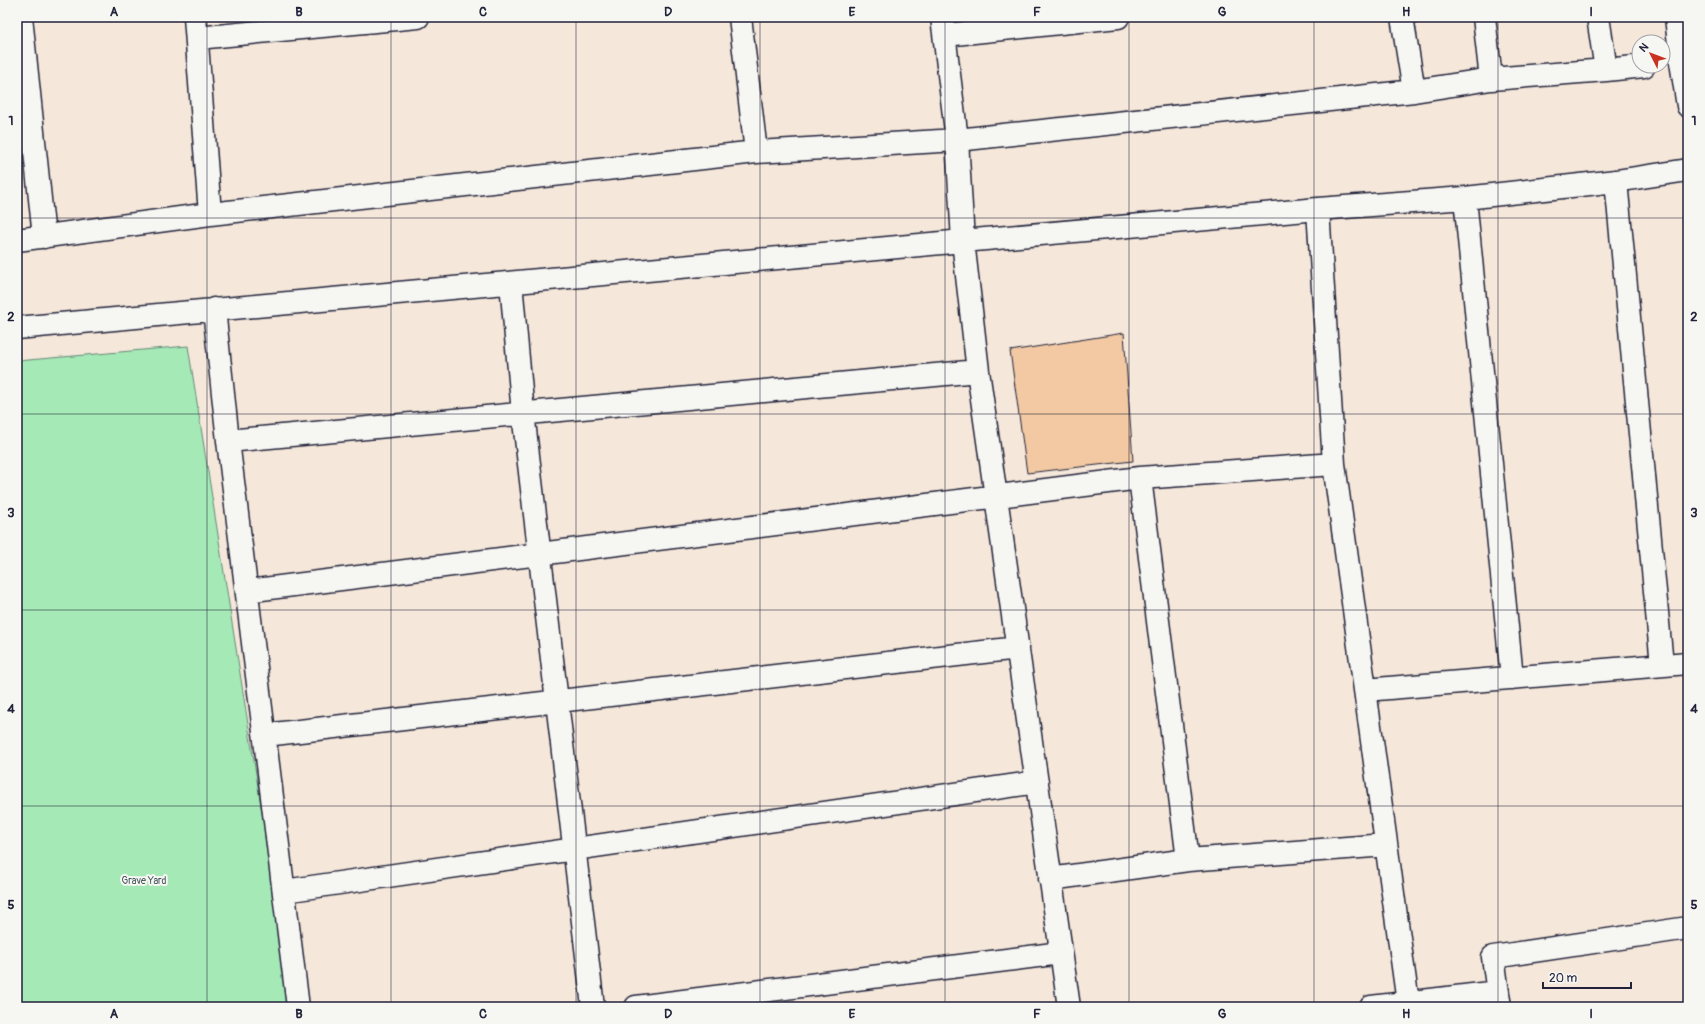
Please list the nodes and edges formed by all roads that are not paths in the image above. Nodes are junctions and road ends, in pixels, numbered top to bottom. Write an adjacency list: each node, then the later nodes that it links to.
1 (21, 17): 15 (street)
2 (418, 17): 9 (street)
3 (740, 17): 20 (street)
4 (1118, 17): 10 (street)
5 (1402, 17): 17 (street)
6 (1484, 17): 16 (street)
7 (1598, 17): 14 (street)
8 (1676, 17): 12 (street)
9 (367, 19): 11 (street)
10 (944, 26): 19 (street)
11 (196, 27): 25 (street)
12 (1672, 63): 18 (street)
13 (1631, 67): 14 (street)
14 (1606, 70): 16 (street)
15 (21, 72): 26 (street)
16 (1490, 79): 17 (street)
17 (1414, 91): 19 (street)
18 (1688, 106)
19 (957, 140): 20 (street); 28 (street)
20 (756, 152): 25 (street)
21 (1688, 170): 22 (street)
22 (1616, 181): 23 (street); 42 (street)
23 (1465, 198): 24 (street); 43 (street)
24 (1318, 209): 28 (street); 35 (street)
25 (210, 214): 26 (street)
26 (44, 237): 27 (street)
27 (17, 240)
28 (963, 241): 29 (street); 32 (street)
29 (511, 283): 30 (street); 33 (street)
30 (214, 309): 31 (street); 34 (street)
31 (17, 328)
32 (978, 371): 33 (street); 37 (street)
33 (523, 413): 34 (street); 38 (street)
34 (228, 441): 39 (street)
35 (1334, 464): 36 (street); 44 (street)
36 (1140, 478): 37 (street); 50 (street)
37 (996, 496): 38 (street); 40 (street)
38 (540, 554): 39 (street); 45 (street)
39 (247, 591): 46 (street)
40 (1018, 648): 45 (street); 47 (street)
41 (1688, 663): 42 (street)
42 (1662, 665): 43 (street)
43 (1512, 678): 44 (street)
44 (1365, 690): 48 (street)
45 (557, 701): 46 (street); 49 (street)
46 (265, 735): 52 (street)
47 (1036, 782): 49 (street); 51 (street)
48 (1386, 845): 50 (street); 56 (street)
49 (574, 849): 52 (street); 58 (street)
50 (1188, 860): 51 (street)
51 (1050, 879): 54 (street)
52 (284, 891): 57 (street)
53 (1688, 928): 55 (street)
54 (1061, 953): 59 (street); 60 (street)
55 (1499, 1000): 56 (street)
56 (1408, 1003): 61 (street)
57 (298, 1007)
58 (593, 1007)
59 (636, 1007)
60 (1069, 1007)
61 (1371, 1007)

